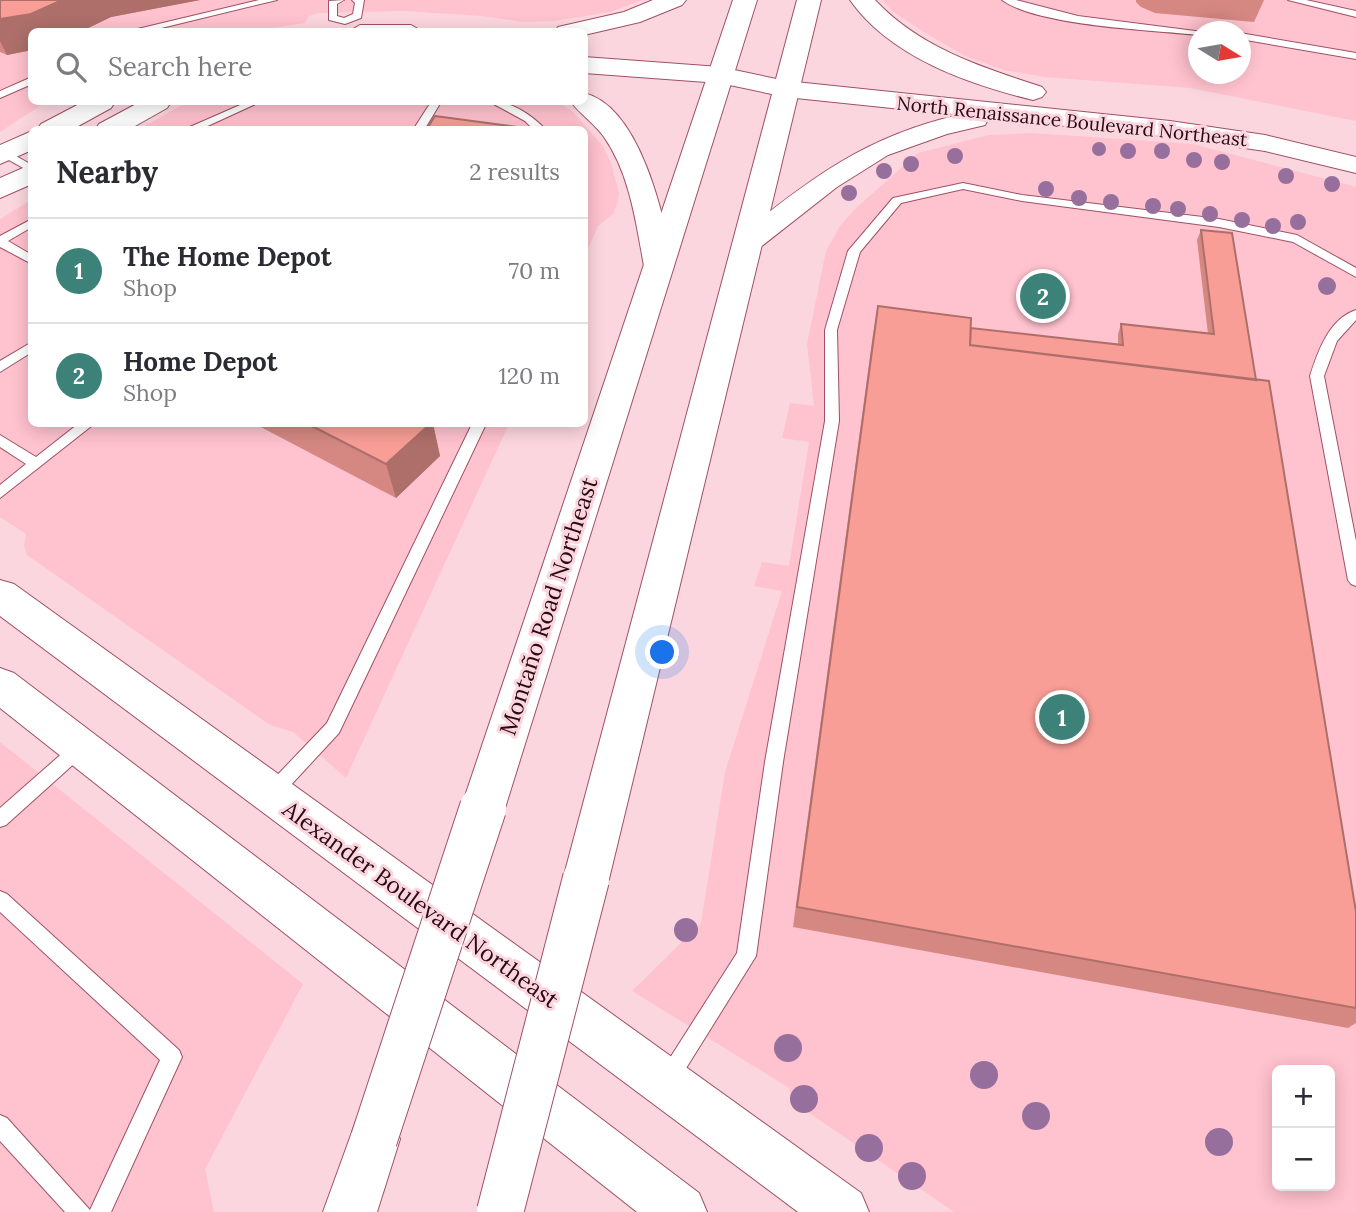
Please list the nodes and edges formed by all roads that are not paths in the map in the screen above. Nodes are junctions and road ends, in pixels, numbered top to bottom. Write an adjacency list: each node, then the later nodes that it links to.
1 (272, 0): 11 (lane)
2 (339, 0): 12 (lane)
3 (357, 0): 12 (lane)
4 (674, 0): 13 (street)
5 (746, 0): 19 (street, Montaño Road Northeast)
6 (809, 0): 21 (street)
7 (862, 0): 23 (street)
8 (1007, 0): 14 (lane)
9 (1293, 0): 10 (lane)
10 (1356, 14)
11 (148, 28)
12 (350, 28)
13 (584, 28)
14 (1188, 31)
15 (1251, 38): 17 (lane)
16 (588, 46): 19 (street)
17 (1356, 56)
18 (588, 65): 19 (street)
19 (722, 67): 21 (street); 47 (street, Montaño Road Northeast)
20 (28, 81): 22 (lane)
21 (788, 82): 23 (street, North Renaissance Boulevard Northeast); 31 (street, North Renaissance Boulevard Northeast); 45 (street)
22 (3, 90)
23 (1033, 92): 24 (street, North Renaissance Boulevard Northeast)
24 (1140, 100)
25 (96, 105): 32 (street)
26 (153, 105): 33 (street)
27 (248, 105): 34 (lane)
28 (434, 105): 35 (lane)
29 (501, 105): 36 (lane)
30 (587, 105): 47 (street)
31 (1012, 113): 39 (street, North Renaissance Boulevard Northeast); 45 (street)
32 (57, 126)
33 (115, 126)
34 (198, 126)
35 (421, 126)
36 (537, 126)
37 (28, 141): 38 (street)
38 (2, 153): 40 (lane)
39 (1356, 165)
40 (28, 169)
41 (28, 173): 42 (street)
42 (0, 190)
43 (28, 224): 44 (lane)
44 (0, 242): 46 (lane)
45 (748, 243): 70 (street, bridge)
46 (28, 258)
47 (659, 266): 69 (street, Montaño Road Northeast, bridge)
48 (1356, 273): 65 (lane)
49 (1356, 314): 57 (lane)
50 (28, 348): 51 (lane)
51 (0, 366)
52 (83, 427): 55 (lane)
53 (478, 427): 62 (lane)
54 (0, 440): 55 (lane)
55 (36, 464): 56 (lane)
56 (0, 493)
57 (1352, 538): 58 (lane)
58 (1356, 580)
59 (0, 595): 62 (street, Alexander Boulevard Northeast)
60 (0, 685): 61 (street)
61 (80, 747): 63 (lane); 71 (street)
62 (271, 794): 65 (street, Alexander Boulevard Northeast)
63 (0, 819)
64 (0, 900): 68 (lane)
65 (665, 1083): 72 (street, Alexander Boulevard Northeast)
66 (0, 1125): 67 (lane)
67 (80, 1212)
68 (100, 1212)
69 (350, 1212)
70 (500, 1212)
71 (680, 1212)
72 (842, 1212)

